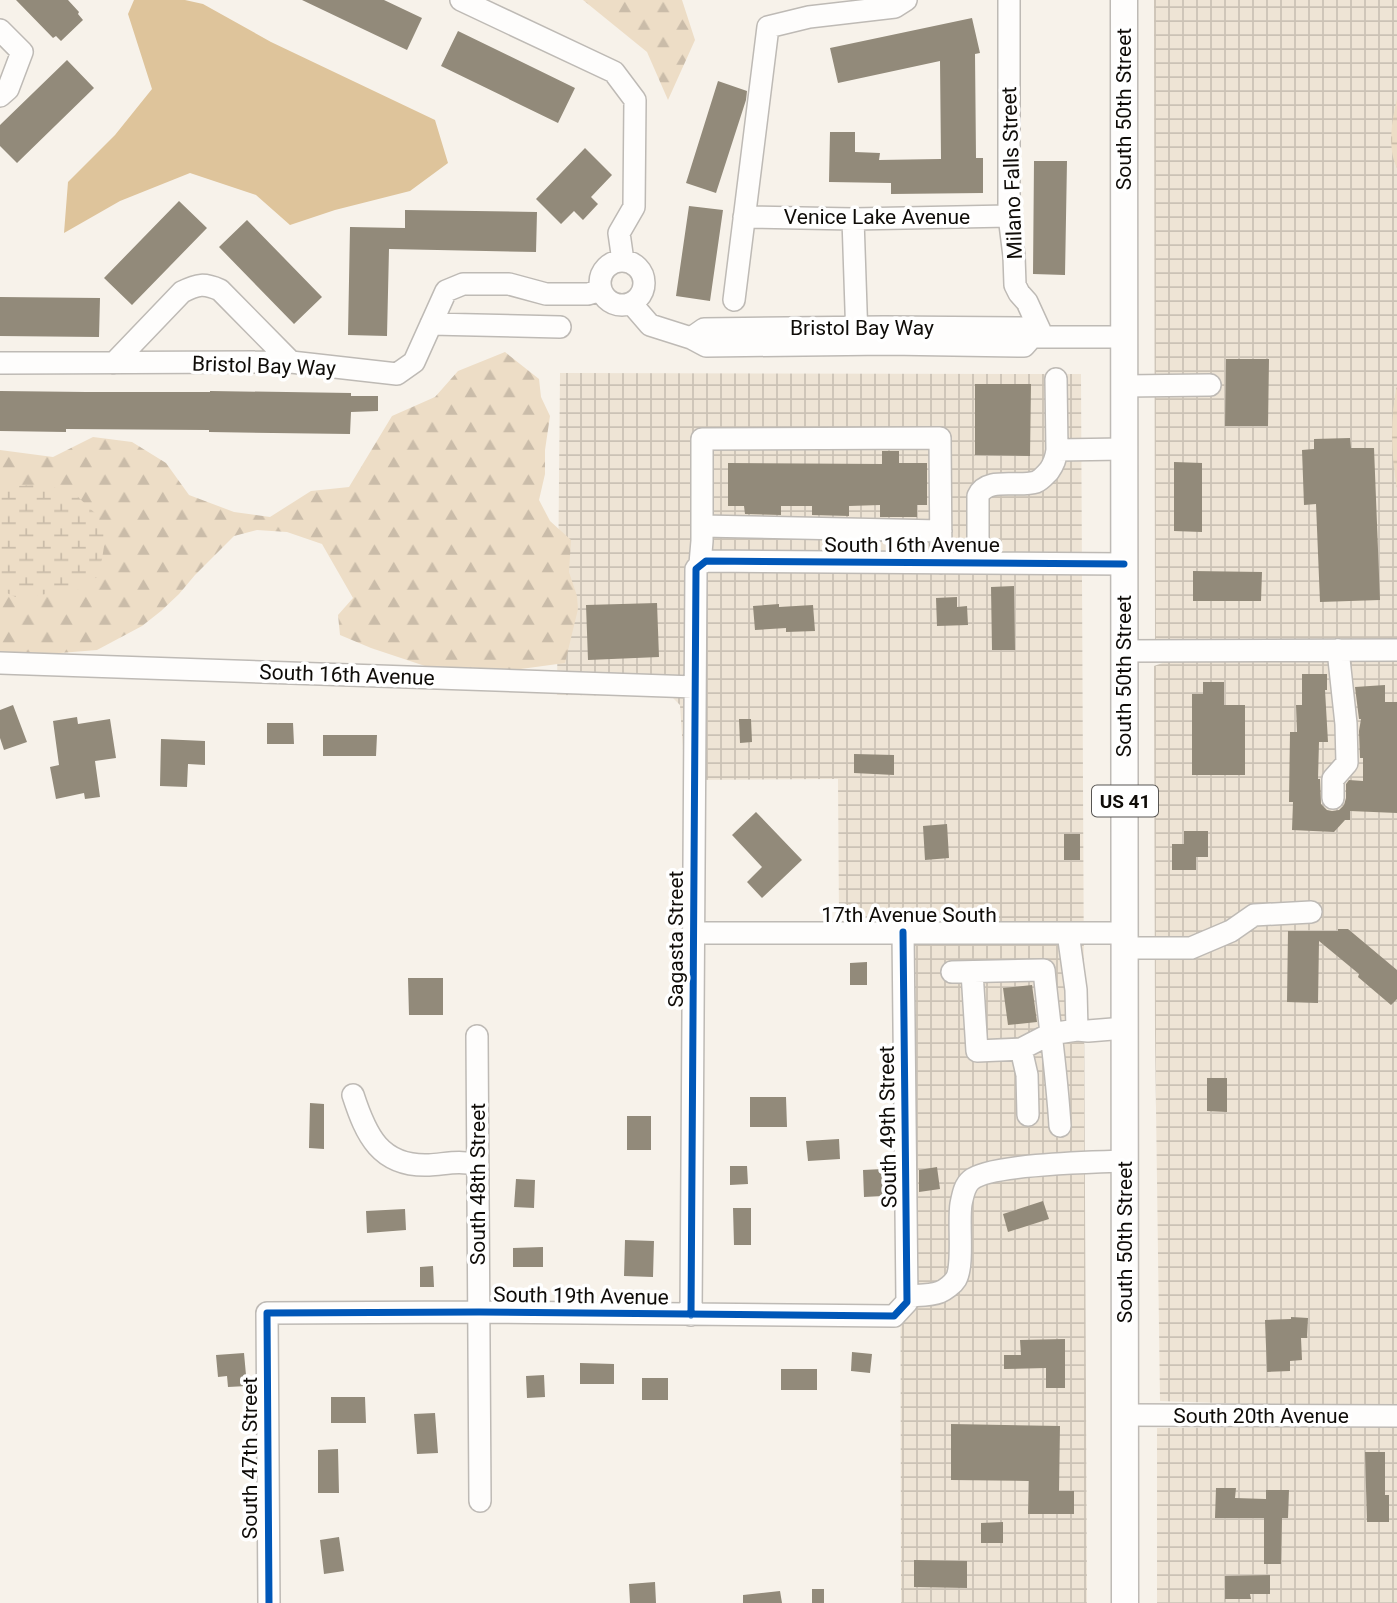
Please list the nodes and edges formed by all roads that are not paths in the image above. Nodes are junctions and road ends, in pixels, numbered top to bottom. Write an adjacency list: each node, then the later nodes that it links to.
1 (461, 0): 10 (street)
2 (906, 0): 8 (street)
3 (1009, 0): 7 (street, Milano Falls Street)
4 (1124, 0): 18 (main road, South 50th Street / US 41)
5 (0, 30): 6 (street)
6 (0, 96)
7 (1009, 216): 9 (street, Venice Lake Avenue); 17 (street, Milano Falls Street)
8 (744, 217): 9 (street, Venice Lake Avenue); 12 (street)
9 (853, 219): 16 (street)
10 (623, 261): 11 (street); 13 (street)
11 (601, 290): 13 (street); 14 (street, Bristol Bay Way)
12 (733, 300)
13 (631, 303): 16 (street, Bristol Bay Way)
14 (431, 324): 15 (street); 19 (street, Bristol Bay Way)
15 (560, 327)
16 (857, 337): 17 (street, Bristol Bay Way)
17 (1038, 337): 18 (street, Bristol Bay Way)
18 (1124, 337): 24 (main road, South 50th Street / US 41)
19 (291, 362): 21 (street, Bristol Bay Way); 21 (street)
20 (0, 363): 21 (street, Bristol Bay Way)
21 (114, 363)
22 (1056, 379): 26 (street)
23 (1210, 385): 24 (street)
24 (1124, 386): 25 (main road, South 50th Street / US 41)
25 (1124, 449): 26 (street); 32 (main road, South 50th Street / US 41)
26 (1057, 450): 30 (street)
27 (702, 526): 28 (street); 28 (street, Sagasta Street); 31 (street, Sagasta Street)
28 (941, 531): 29 (street)
29 (941, 563): 30 (street, South 16th Avenue); 31 (street, South 16th Avenue)
30 (978, 563): 32 (street, South 16th Avenue)
31 (700, 564): 37 (street, Sagasta Street)
32 (1124, 564): 35 (main road, South 50th Street / US 41)
33 (1338, 650): 34 (street); 35 (street); 38 (street)
34 (1397, 650)
35 (1124, 651): 43 (main road, South 50th Street / US 41)
36 (0, 663): 37 (street, South 16th Avenue)
37 (695, 687): 41 (street, Sagasta Street)
38 (1332, 798)
39 (1311, 912): 43 (street, 17th Avenue South)
40 (903, 932): 41 (street, 17th Avenue South); 42 (street, 17th Avenue South); 54 (street, South 49th Street)
41 (693, 933): 57 (street, Sagasta Street)
42 (1068, 933): 43 (street, 17th Avenue South); 45 (street)
43 (1125, 941): 44 (main road, South 50th Street / US 41)
44 (1125, 1028): 45 (street); 52 (main road, South 50th Street / US 41)
45 (1077, 1030): 46 (street)
46 (1050, 1034): 48 (street); 48 (street); 51 (street)
47 (477, 1036): 53 (street, South 48th Street)
48 (1021, 1049): 50 (street)
49 (353, 1095): 53 (street)
50 (1028, 1115)
51 (1060, 1126)
52 (1125, 1161): 54 (street); 58 (main road, South 50th Street / US 41)
53 (477, 1165): 56 (street, South 48th Street)
54 (907, 1296): 57 (street, South 19th Avenue)
55 (267, 1312): 56 (street, South 19th Avenue); 61 (street, South 47th Street)
56 (478, 1312): 57 (street, South 19th Avenue); 60 (street, South 48th Street)
57 (691, 1315)
58 (1125, 1415): 59 (street, South 20th Avenue); 62 (main road, South 50th Street / US 41)
59 (1397, 1416)
60 (480, 1501)
61 (269, 1603)
62 (1125, 1603)

